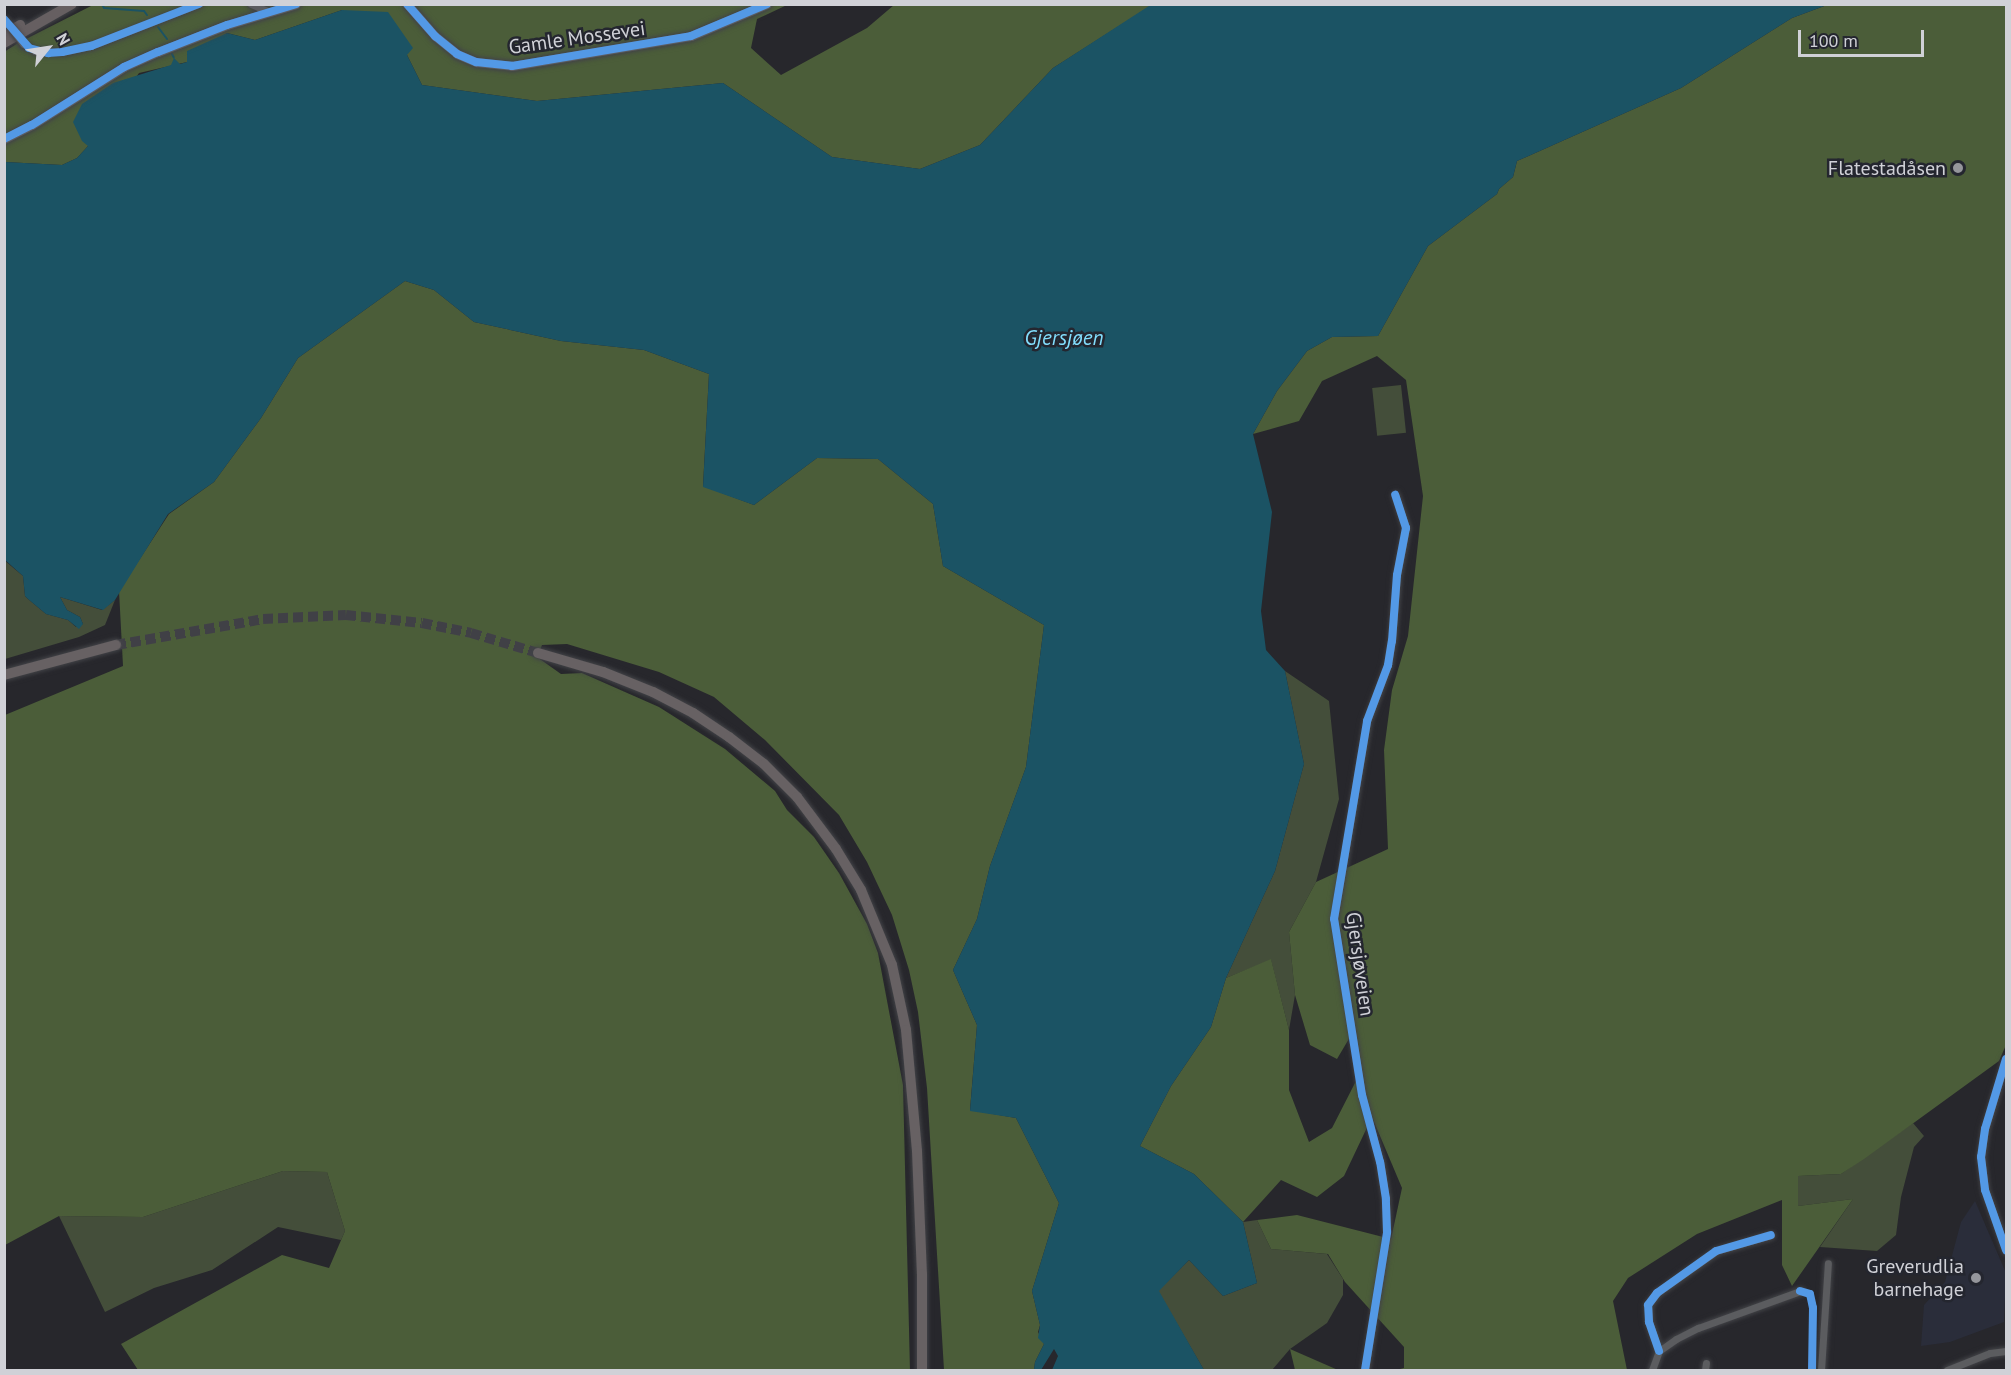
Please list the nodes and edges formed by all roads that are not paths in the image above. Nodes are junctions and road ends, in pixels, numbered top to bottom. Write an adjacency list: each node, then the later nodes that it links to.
1 (56, 4): 10 (highway)
2 (72, 4): 11 (highway)
3 (199, 4): 9 (street, bridge)
4 (251, 4): 8 (street)
5 (296, 4): 8 (main road)
6 (407, 4): 7 (main road, Gamle Mossevei)
7 (767, 4)
8 (270, 12): 12 (main road)
9 (5, 19)
10 (4, 34)
11 (4, 43)
12 (7, 137)
13 (1395, 495): 25 (street, Gjersjøveien)
14 (116, 645): 16 (main road)
15 (538, 652): 24 (main road)
16 (4, 675)
17 (2007, 1059): 19 (street)
18 (1771, 1235): 22 (street)
19 (2007, 1250)
20 (1828, 1263): 27 (street)
21 (1800, 1291): 22 (street)
22 (1659, 1351): 26 (street)
23 (2007, 1351): 28 (street)
24 (922, 1371)
25 (1365, 1371)
26 (1652, 1371)
27 (1821, 1371)
28 (1947, 1371)

